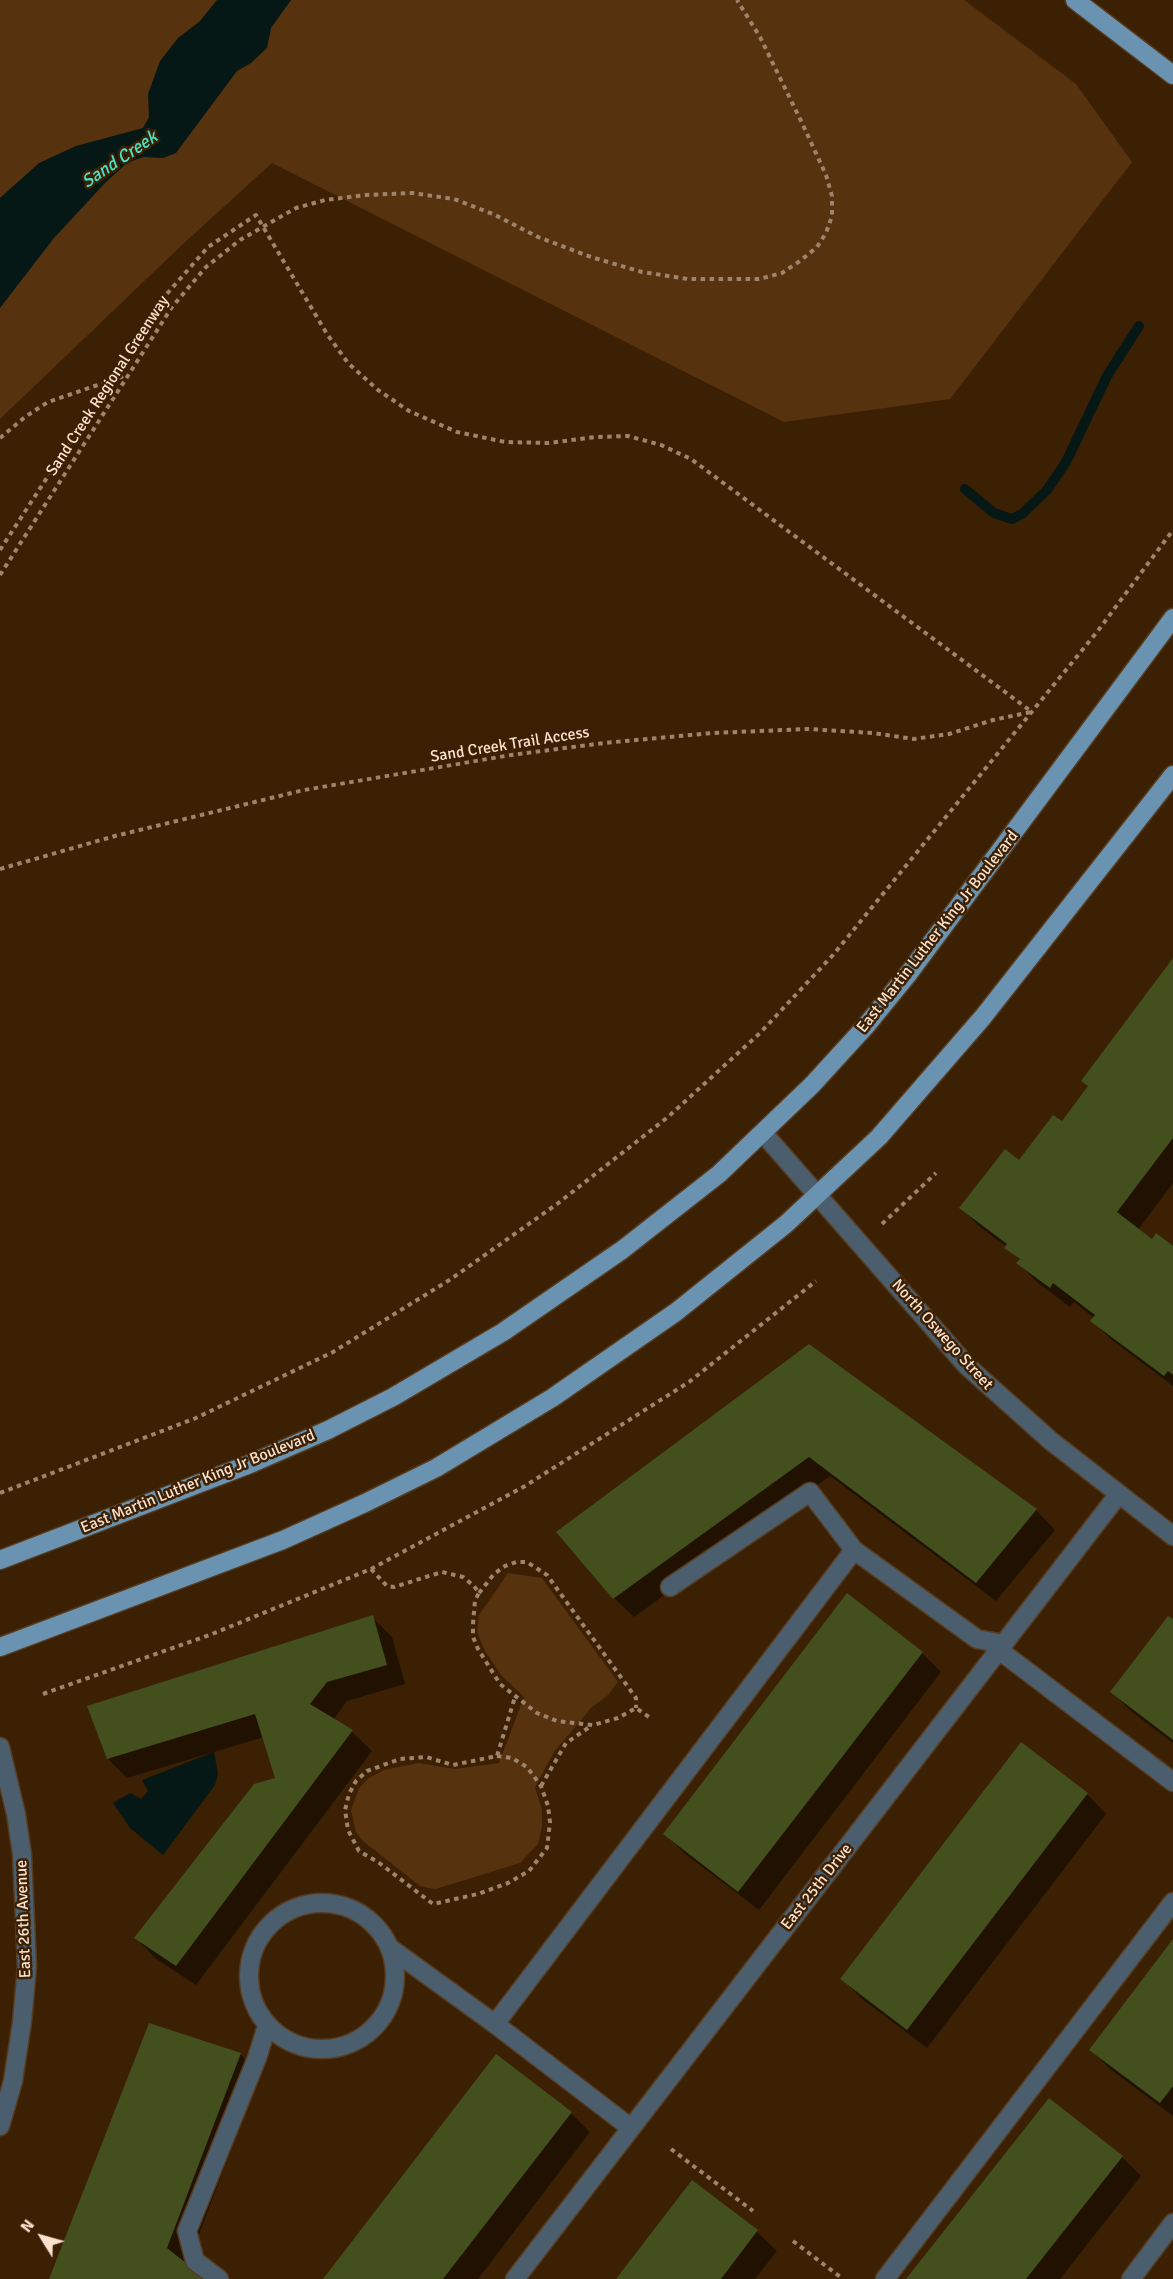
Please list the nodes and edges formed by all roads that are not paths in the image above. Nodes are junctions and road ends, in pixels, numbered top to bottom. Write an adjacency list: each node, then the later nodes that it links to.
1 (1075, 0): 2 (main road)
2 (1173, 75)
3 (1173, 618): 5 (main road, East Martin Luther King Jr Boulevard)
4 (1173, 776): 6 (main road)
5 (763, 1133): 6 (street, North Oswego Street); 10 (main road, East Martin Luther King Jr Boulevard)
6 (819, 1195): 7 (street, North Oswego Street); 12 (main road)
7 (1118, 1495): 8 (street, North Oswego Street); 13 (street, East 25th Drive)
8 (1173, 1536)
9 (854, 1550): 11 (street); 13 (street); 18 (street)
10 (0, 1560)
11 (670, 1587)
12 (0, 1647)
13 (1001, 1647): 15 (street); 21 (street, East 25th Drive)
14 (0, 1747): 20 (street, East 26th Avenue)
15 (1173, 1782)
16 (1173, 1902): 25 (street)
17 (390, 1948): 18 (street); 19 (street); 19 (street)
18 (495, 2024): 21 (street)
19 (267, 2026): 23 (street)
20 (0, 2126)
21 (631, 2128): 24 (street, East 25th Drive)
22 (1173, 2224): 26 (street)
23 (219, 2279)
24 (515, 2279)
25 (885, 2279)
26 (1131, 2279)

